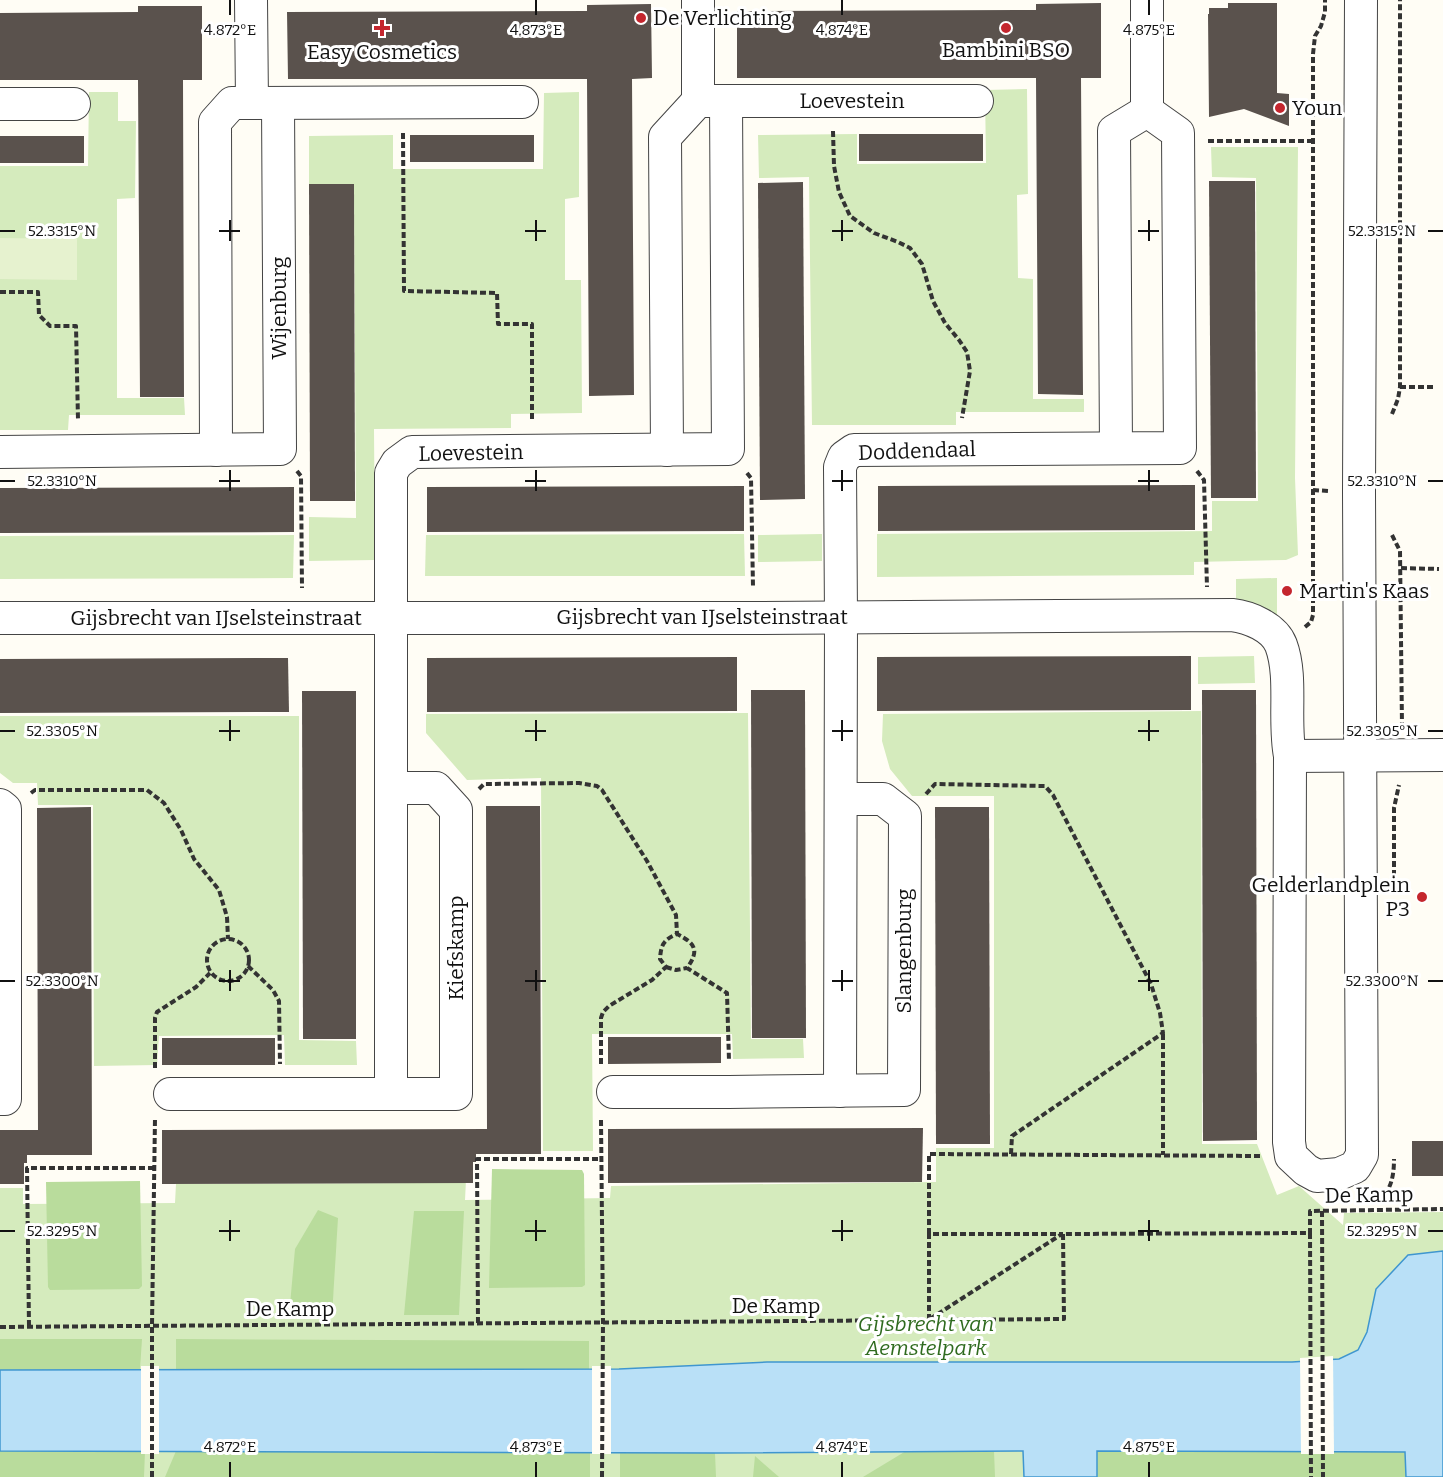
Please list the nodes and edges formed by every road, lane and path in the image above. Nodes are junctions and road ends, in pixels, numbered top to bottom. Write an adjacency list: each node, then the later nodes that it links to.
1 (251, 0): 12 (street, Wijenburg)
2 (698, 0): 8 (street)
3 (1147, 0): 15 (street)
4 (1325, 0): 17 (path)
5 (1361, 0): 45 (street)
6 (1400, 0): 19 (path)
7 (833, 100): 8 (street, Loevestein); 9 (street, Loevestein); 26 (path)
8 (712, 101): 25 (street); 28 (street)
9 (977, 101)
10 (402, 102): 11 (street); 12 (street); 31 (path)
11 (522, 102)
12 (265, 103): 24 (street, Wijenburg); 27 (street)
13 (0, 104): 14 (street)
14 (74, 104)
15 (1147, 111): 16 (street); 22 (street)
16 (1178, 141): 17 (path); 23 (street)
17 (1313, 141): 41 (path)
18 (0, 292): 29 (path)
19 (1400, 387): 20 (path); 21 (path)
20 (1436, 387)
21 (1392, 424)
22 (1116, 448): 23 (street, Doddendaal); 26 (street, Doddendaal)
23 (1180, 448): 35 (path)
24 (280, 449): 27 (street); 38 (path)
25 (728, 449): 28 (street, Loevestein); 40 (path)
26 (960, 449): 36 (street, Doddendaal)
27 (216, 450): 29 (street)
28 (667, 450): 31 (street, Loevestein)
29 (78, 451): 30 (street)
30 (0, 452)
31 (532, 452): 39 (street, Loevestein)
32 (1392, 525): 33 (path)
33 (1401, 568): 34 (path); 42 (path)
34 (1439, 569)
35 (1219, 615): 36 (street, Gijsbrecht van IJselsteinstraat); 41 (street, Gijsbrecht van IJselsteinstraat)
36 (841, 617): 40 (street, Gijsbrecht van IJselsteinstraat); 47 (street)
37 (0, 618): 38 (street, Gijsbrecht van IJselsteinstraat)
38 (302, 618): 39 (street, Gijsbrecht van IJselsteinstraat)
39 (392, 618): 40 (street, Gijsbrecht van IJselsteinstraat); 46 (street)
40 (754, 618)
41 (1280, 643): 44 (street)
42 (1401, 755): 43 (street); 45 (street); 51 (path)
43 (1443, 755)
44 (1290, 756): 45 (street); 69 (street)
45 (1361, 756): 72 (street)
46 (392, 788): 49 (street); 63 (street)
47 (841, 799): 50 (street); 59 (street)
48 (2, 807): 53 (path); 65 (street)
49 (456, 810): 52 (path); 63 (street, Kiefskamp)
50 (905, 816): 58 (path); 59 (street, Slangenburg)
51 (1395, 891)
52 (676, 934): 55 (path); 56 (path)
53 (228, 939): 54 (path); 57 (path)
54 (248, 966): 57 (path); 62 (path)
55 (666, 967): 56 (path); 60 (path)
56 (687, 968): 61 (path)
57 (210, 973): 64 (path)
58 (1163, 1033): 67 (path); 68 (path)
59 (840, 1091): 61 (street, Slangenburg)
60 (607, 1092): 61 (street, Slangenburg); 70 (path)
61 (729, 1092)
62 (281, 1093): 63 (street, Kiefskamp); 64 (street, Kiefskamp)
63 (391, 1093)
64 (163, 1094): 71 (path)
65 (0, 1099)
66 (1395, 1152): 73 (path)
67 (1011, 1154): 68 (path); 77 (path)
68 (1163, 1155): 69 (path)
69 (1291, 1156): 72 (street)
70 (602, 1159): 80 (path); 81 (path)
71 (154, 1168): 82 (path); 83 (path)
72 (1317, 1176): 75 (path)
73 (1352, 1201)
74 (1443, 1209): 75 (path, De Kamp)
75 (1322, 1211): 76 (path, De Kamp); 88 (path)
76 (1310, 1233): 78 (path, De Kamp); 87 (path)
77 (929, 1234): 78 (path); 79 (path)
78 (1063, 1234): 79 (path); 79 (path, De Kamp)
79 (929, 1320): 80 (path, De Kamp)
80 (603, 1322): 81 (path, De Kamp); 86 (path)
81 (478, 1323): 82 (path, De Kamp)
82 (152, 1325): 83 (path, De Kamp); 85 (path)
83 (29, 1326): 84 (path, De Kamp)
84 (0, 1327)
85 (152, 1477)
86 (602, 1477)
87 (1311, 1477)
88 (1323, 1477)

